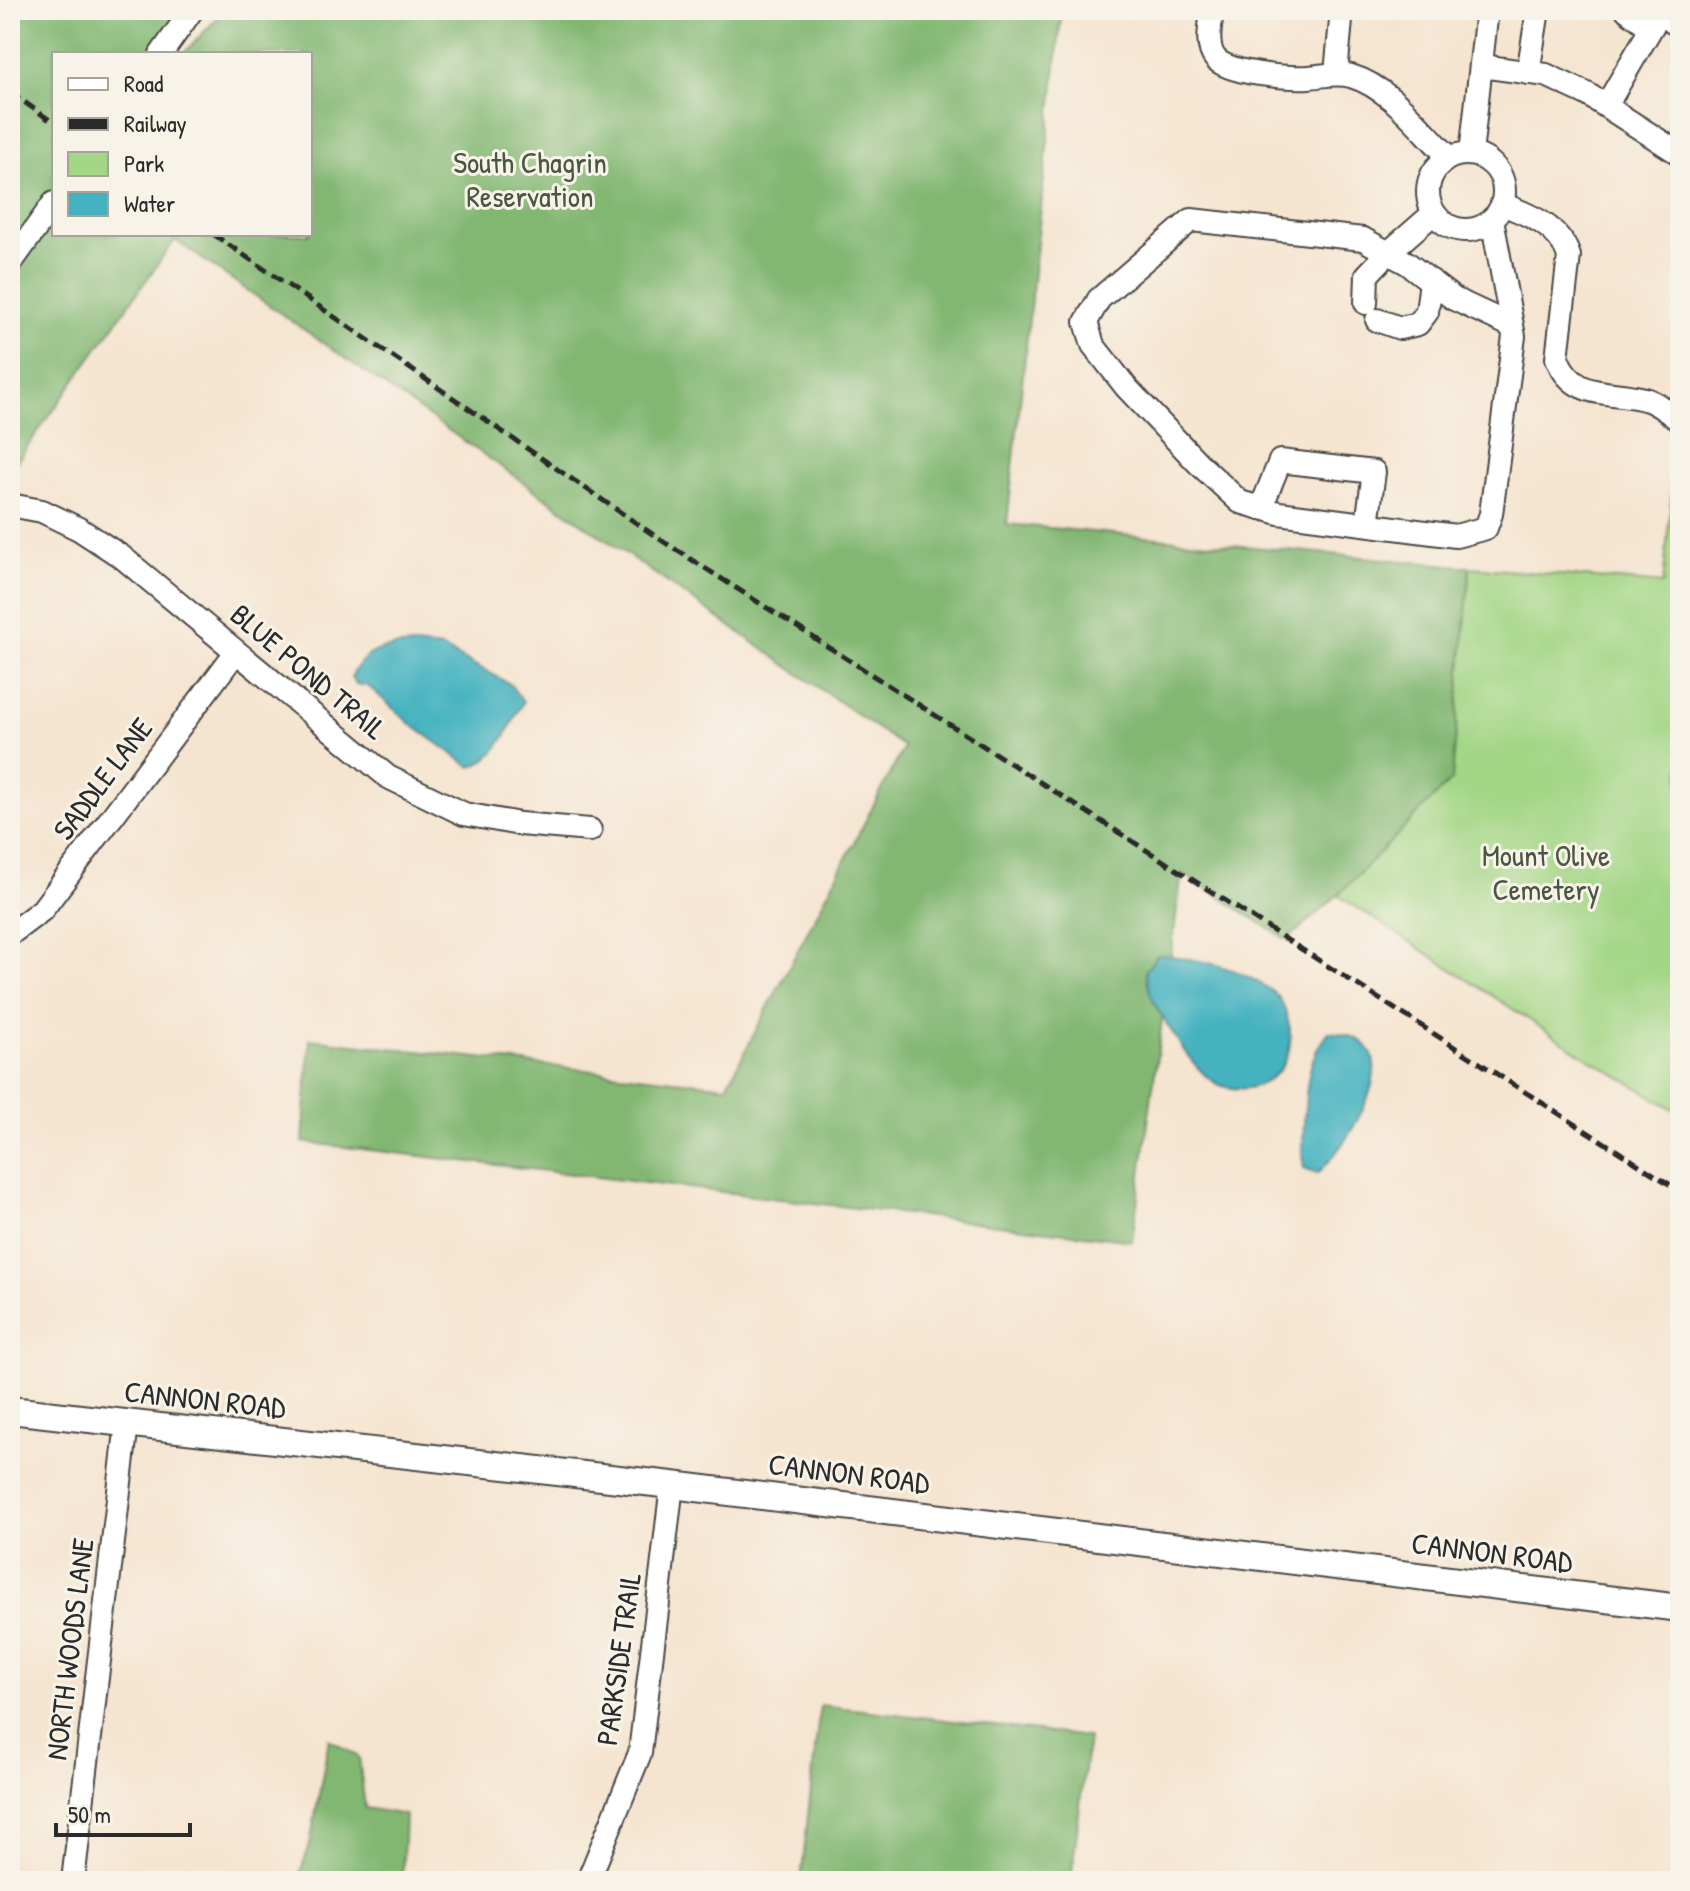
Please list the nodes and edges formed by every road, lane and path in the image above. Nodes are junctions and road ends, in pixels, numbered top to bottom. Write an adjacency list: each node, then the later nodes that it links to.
1 (192, 10): 9 (street)
2 (1212, 10): 11 (street)
3 (1342, 10): 11 (street)
4 (1487, 10): 10 (street)
5 (1538, 10): 12 (street)
6 (1627, 10): 8 (street)
7 (1680, 27): 8 (street)
8 (1651, 28): 13 (street)
9 (162, 52)
10 (1481, 66): 12 (street); 15 (street)
11 (1336, 73): 15 (street)
12 (1528, 73): 13 (street)
13 (1606, 106): 14 (street)
14 (1680, 154)
15 (1460, 156): 17 (street); 18 (street)
16 (52, 206): 20 (street)
17 (1497, 212): 18 (street); 22 (street); 23 (street)
18 (1434, 213): 19 (street)
19 (1388, 253): 21 (street); 21 (street); 25 (street)
20 (10, 264)
21 (1431, 281): 22 (street)
22 (1512, 326): 26 (street)
23 (1680, 421)
24 (10, 505): 27 (street, BLUE POND TRAIL)
25 (1261, 508): 26 (street); 26 (street)
26 (1367, 524)
27 (236, 652): 28 (street, BLUE POND TRAIL); 29 (street, SADDLE LANE)
28 (590, 830)
29 (10, 934)
30 (10, 1410): 31 (main road, CANNON ROAD)
31 (127, 1423): 32 (main road, CANNON ROAD); 34 (street, NORTH WOODS LANE)
32 (672, 1485): 33 (main road, CANNON ROAD); 35 (street, PARKSIDE TRAIL)
33 (1680, 1608)
34 (73, 1881)
35 (588, 1881)

